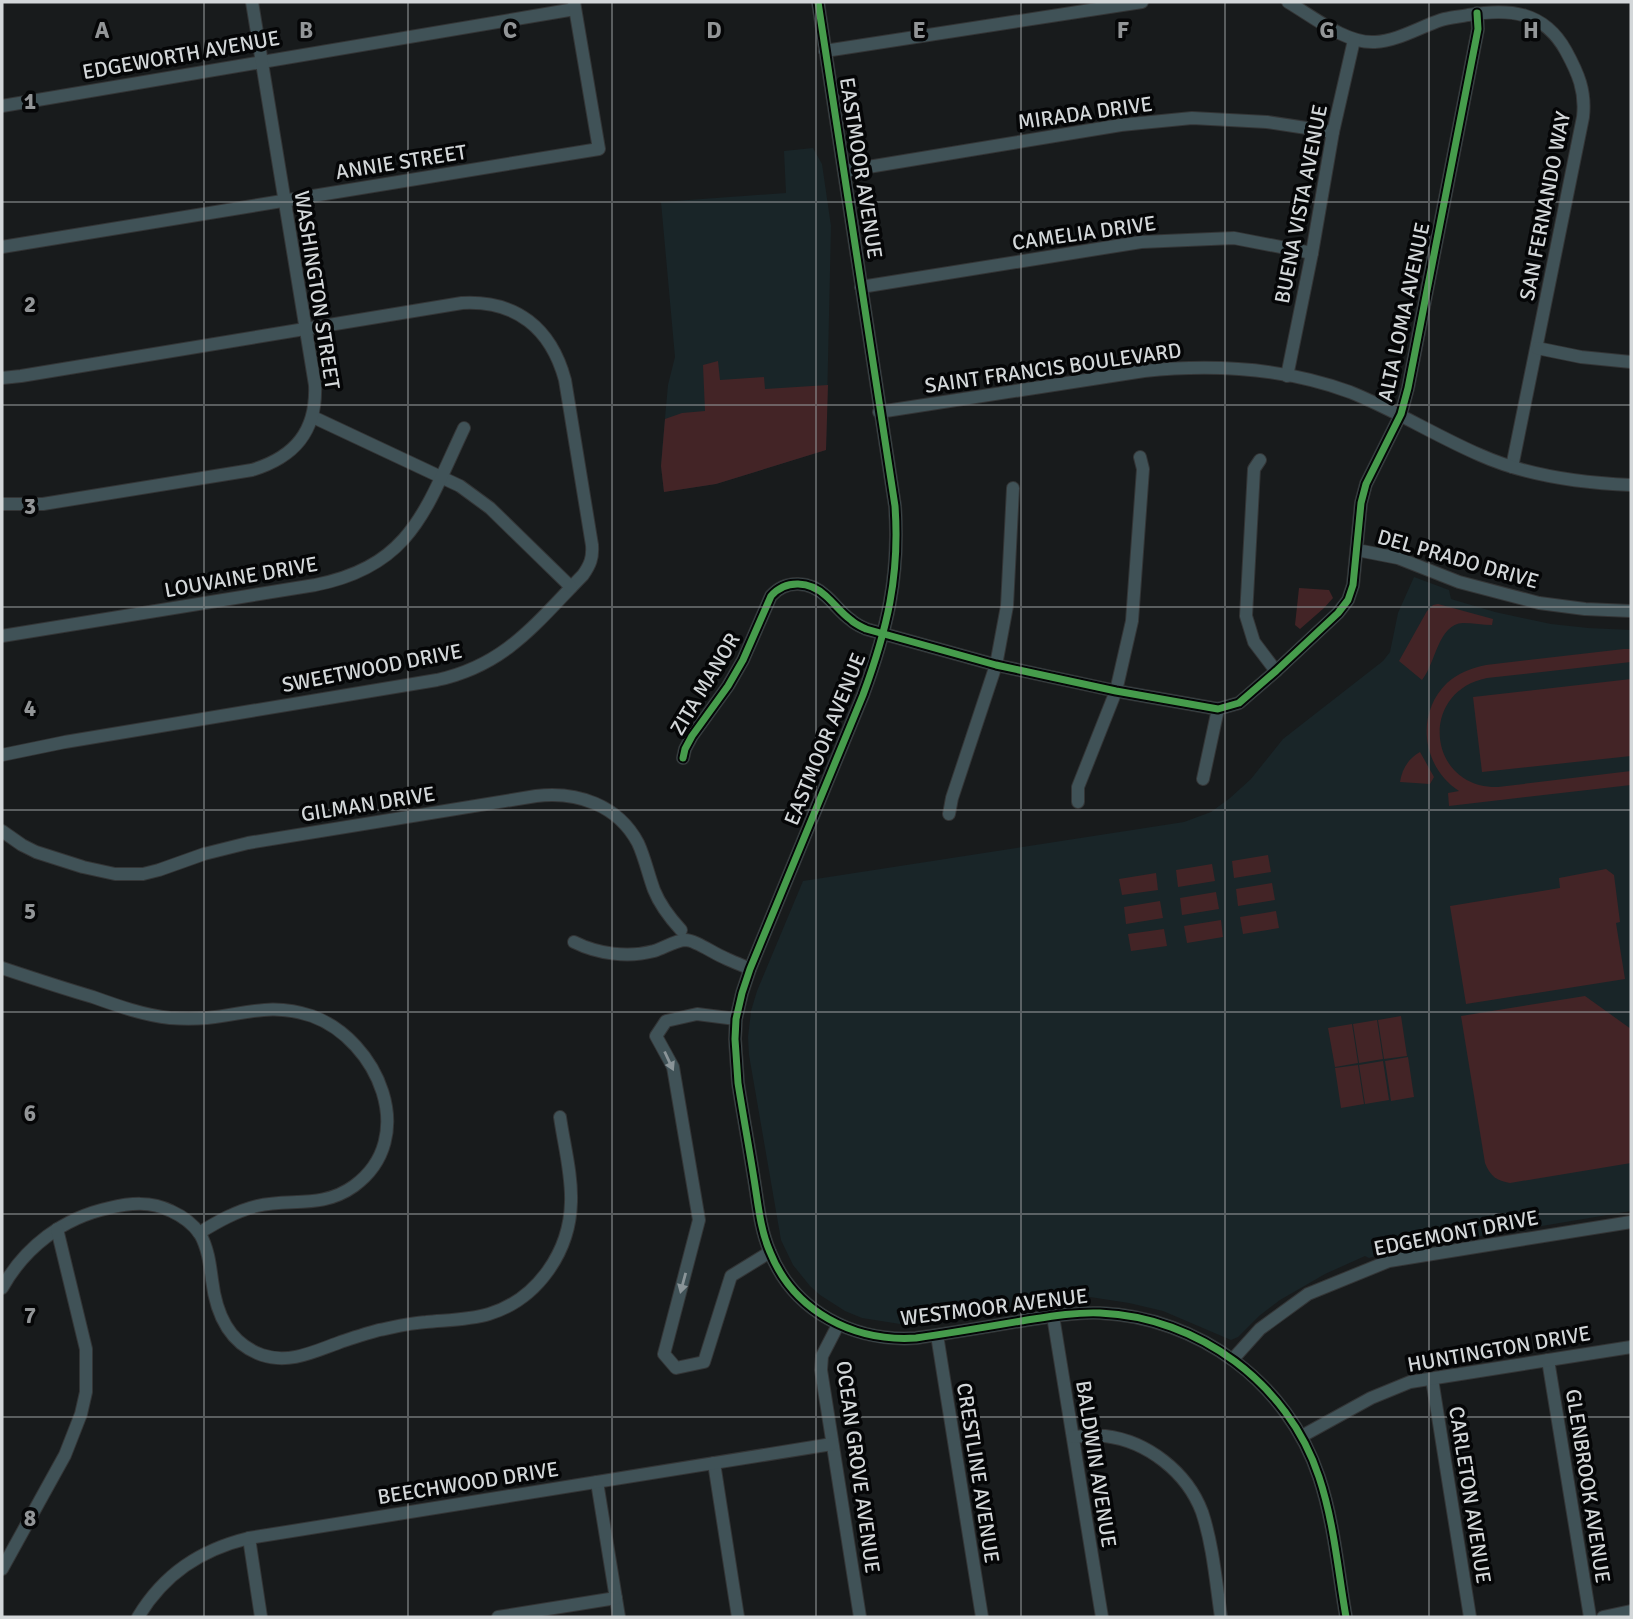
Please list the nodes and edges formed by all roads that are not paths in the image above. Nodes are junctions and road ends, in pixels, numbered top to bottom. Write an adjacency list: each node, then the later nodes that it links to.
1 (252, 2): 9 (street, WASHINGTON STREET)
2 (818, 2): 8 (street, EASTMOOR AVENUE)
3 (1142, 2): 8 (street)
4 (1288, 2): 7 (street)
5 (574, 5): 9 (street, EDGEWORTH AVENUE); 13 (street, ANNIE STREET)
6 (1477, 13): 7 (street, SAN FERNANDO WAY); 18 (street, SAN FERNANDO WAY); 23 (street, ALTA LOMA AVENUE)
7 (1354, 40): 11 (street, BUENA VISTA AVENUE)
8 (825, 51): 12 (street, EASTMOOR AVENUE)
9 (261, 61): 10 (street, EDGEWORTH AVENUE); 13 (street, WASHINGTON STREET)
10 (2, 106)
11 (1333, 132): 12 (street, MIRADA DRIVE); 15 (street, BUENA VISTA AVENUE)
12 (844, 171): 16 (street, EASTMOOR AVENUE)
13 (285, 200): 14 (street, ANNIE STREET); 17 (street, WASHINGTON STREET)
14 (2, 247)
15 (1312, 253): 16 (street, CAMELIA DRIVE); 20 (street, BUENA VISTA AVENUE)
16 (861, 287): 22 (street, EASTMOOR AVENUE)
17 (306, 328): 21 (street, SWEETWOOD DRIVE); 24 (street, WASHINGTON STREET); 34 (street, SWEETWOOD DRIVE)
18 (1537, 348): 19 (street); 28 (street, SAN FERNANDO WAY)
19 (1631, 362)
20 (1287, 376): 22 (street, SAINT FRANCIS BOULEVARD); 23 (street, SAINT FRANCIS BOULEVARD)
21 (2, 377)
22 (879, 412): 36 (street, EASTMOOR AVENUE)
23 (1401, 414): 28 (street, SAINT FRANCIS BOULEVARD); 33 (street, ALTA LOMA AVENUE)
24 (313, 417): 29 (street); 32 (street, WASHINGTON STREET)
25 (464, 428): 29 (street, LOUVAINE DRIVE)
26 (1140, 457): 40 (street)
27 (1259, 460): 39 (street)
28 (1512, 467): 30 (street, SAINT FRANCIS BOULEVARD)
29 (441, 478): 34 (street); 37 (street, LOUVAINE DRIVE)
30 (1631, 485)
31 (1013, 488): 38 (street)
32 (2, 504)
33 (1357, 550): 35 (street, DEL PRADO DRIVE); 39 (street, ALTA LOMA AVENUE)
34 (571, 587): 42 (street, SWEETWOOD DRIVE)
35 (1631, 611)
36 (883, 634): 38 (street); 43 (street, ZITA MANOR); 51 (street, EASTMOOR AVENUE)
37 (2, 636)
38 (996, 664): 40 (street); 46 (street)
39 (1276, 671): 41 (street, ALTA LOMA AVENUE)
40 (1116, 691): 41 (street); 45 (street)
41 (1219, 709): 44 (street)
42 (2, 755)
43 (683, 758)
44 (1203, 779)
45 (1078, 802)
46 (950, 814)
47 (2, 831): 48 (street, GILMAN DRIVE)
48 (683, 935): 49 (street); 51 (street, GILMAN DRIVE)
49 (574, 942)
50 (2, 968): 56 (street)
51 (750, 969): 52 (street, EASTMOOR AVENUE)
52 (736, 1019): 57 (street, EASTMOOR AVENUE); 57 (street, one-way to 57)
53 (560, 1118): 56 (street)
54 (1631, 1222): 63 (street, EDGEMONT DRIVE)
55 (57, 1229): 56 (street); 58 (street); 72 (street)
56 (200, 1233)
57 (770, 1252): 60 (street, EASTMOOR AVENUE)
58 (2, 1288)
59 (1053, 1316): 61 (street, WESTMOOR AVENUE); 63 (street, WESTMOOR AVENUE); 67 (street, BALDWIN AVENUE)
60 (838, 1325): 61 (street, WESTMOOR AVENUE); 68 (street, OCEAN GROVE AVENUE)
61 (937, 1335): 81 (street, CRESTLINE AVENUE)
62 (1631, 1347): 64 (street, HUNTINGTON DRIVE)
63 (1233, 1359): 66 (street, WESTMOOR AVENUE)
64 (1548, 1360): 65 (street, HUNTINGTON DRIVE); 86 (street, GLENBROOK AVENUE)
65 (1432, 1379): 66 (street, HUNTINGTON DRIVE); 85 (street, CARLETON AVENUE)
66 (1302, 1436): 84 (street, WESTMOOR AVENUE)
67 (1073, 1437): 82 (street, BALDWIN AVENUE); 83 (street)
68 (832, 1444): 69 (street, BEECHWOOD DRIVE); 80 (street, OCEAN GROVE AVENUE)
69 (713, 1463): 70 (street, BEECHWOOD DRIVE); 79 (street)
70 (597, 1482): 71 (street, BEECHWOOD DRIVE); 73 (street)
71 (249, 1538): 75 (street, BEECHWOOD DRIVE); 76 (street)
72 (2, 1569)
73 (616, 1598): 77 (street); 78 (street)
74 (1631, 1611): 87 (street)
75 (138, 1617)
76 (261, 1617)
77 (499, 1617)
78 (619, 1617)
79 (738, 1617)
80 (860, 1617)
81 (982, 1617)
82 (1102, 1617)
83 (1222, 1617)
84 (1346, 1617)
85 (1470, 1617)
86 (1590, 1617)
87 (1603, 1617)

